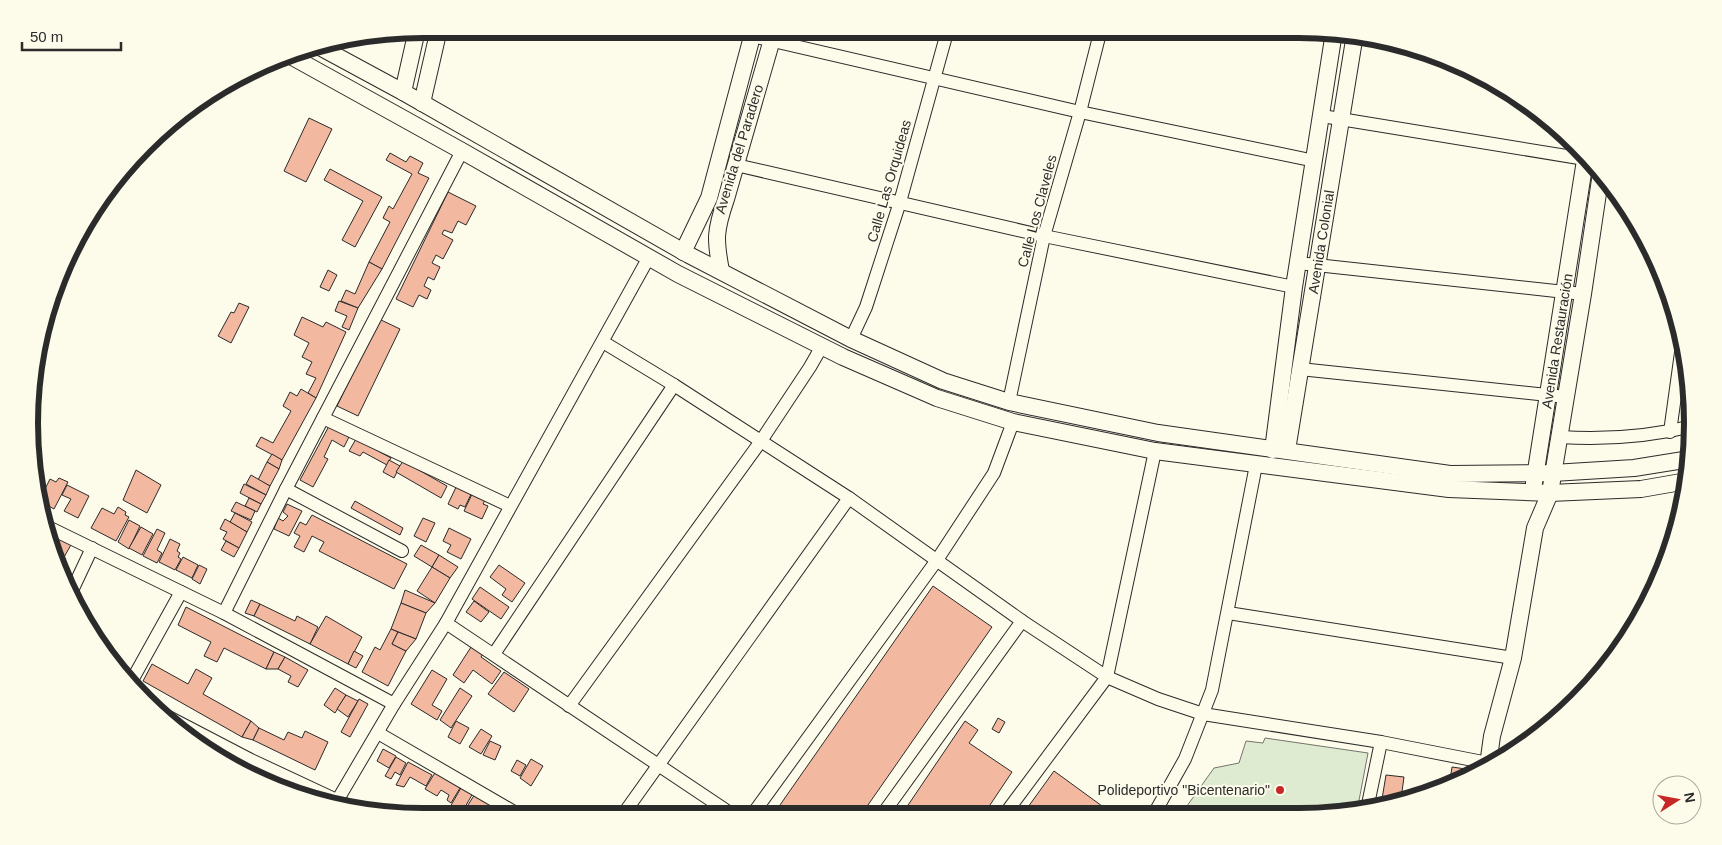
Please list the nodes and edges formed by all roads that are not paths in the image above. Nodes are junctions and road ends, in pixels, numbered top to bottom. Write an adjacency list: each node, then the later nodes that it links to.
1 (416, 38): 13 (main road)
2 (437, 38): 14 (main road)
3 (751, 38): 26 (main road, Avenida del Paradero)
4 (772, 38): 21 (main road, Avenida del Paradero)
5 (785, 38): 12 (street)
6 (946, 38): 12 (street, Calle Las Orquideas)
7 (1099, 38): 15 (street, Calle Los Claveles)
8 (1328, 38): 16 (main road)
9 (1354, 42): 17 (main road, Avenida Colonial)
10 (326, 50): 13 (main road)
11 (296, 59): 18 (main road)
12 (935, 77): 15 (street); 24 (street, Calle Las Orquideas)
13 (403, 92): 14 (main road)
14 (422, 104): 26 (main road)
15 (1080, 112): 20 (street); 25 (street, Calle Los Claveles)
16 (1322, 116): 17 (street); 20 (main road)
17 (1341, 119): 19 (street); 29 (main road, Avenida Colonial)
18 (462, 151): 27 (main road); 44 (street)
19 (1578, 156)
20 (1315, 161): 28 (main road)
21 (736, 164): 24 (street); 30 (main road, Avenida del Paradero)
22 (1587, 166): 33 (main road, Avenida Restauración)
23 (1600, 182): 34 (main road, Avenida Restauración)
24 (900, 202): 25 (street); 35 (street, Calle Las Orquideas)
25 (1044, 236): 32 (street); 43 (street, Calle Los Claveles)
26 (686, 253): 30 (main road); 31 (main road, Avenida del Paradero)
27 (650, 257): 31 (main road); 36 (street)
28 (1298, 263): 29 (street); 32 (main road)
29 (1317, 266): 33 (street); 39 (main road, Avenida Colonial)
30 (721, 272): 35 (main road)
31 (678, 274): 37 (main road)
32 (1294, 286): 50 (main road)
33 (1566, 292): 34 (street); 41 (main road, Avenida Restauración)
34 (1583, 294): 42 (main road, Avenida Restauración)
35 (851, 339): 43 (main road)
36 (603, 342): 40 (street); 61 (street)
37 (822, 346): 45 (main road); 49 (street)
38 (1680, 363): 47 (street)
39 (1300, 369): 41 (street); 50 (main road, Avenida Colonial)
40 (674, 384): 49 (street); 73 (street)
41 (1549, 395): 42 (street); 54 (main road, Avenida Restauración)
42 (1566, 397): 48 (main road, Avenida Restauración)
43 (1009, 402): 50 (main road)
44 (323, 418): 57 (street); 61 (street)
45 (1013, 422): 51 (main road); 66 (street)
46 (1684, 428): 47 (street)
47 (1670, 432): 48 (street)
48 (1560, 437): 55 (main road, Avenida Restauración)
49 (761, 441): 60 (street); 78 (street)
50 (1280, 450): 54 (main road)
51 (1155, 451): 53 (main road); 76 (street)
52 (1683, 460): 55 (main road)
53 (1256, 465): 58 (main road); 70 (street)
54 (1536, 473): 55 (main road); 58 (main road, Avenida Restauración)
55 (1554, 473): 59 (main road, Avenida Restauración)
56 (1679, 483): 59 (main road)
57 (286, 489): 65 (street); 69 (street)
58 (1533, 493): 59 (main road); 62 (main road, Avenida Restauración)
59 (1550, 493): 62 (main road, Avenida Restauración)
60 (850, 498): 66 (street); 86 (street)
61 (510, 506): 72 (street)
62 (1535, 528): 74 (main road, Avenida Restauración)
63 (53, 529): 64 (street)
64 (92, 548): 67 (street); 68 (street)
65 (402, 551)
66 (937, 560): 71 (street); 94 (street)
67 (74, 587)
68 (181, 592): 69 (street); 75 (street)
69 (224, 613): 77 (street)
70 (1228, 613): 74 (street); 79 (street)
71 (1022, 621): 76 (street); 95 (street)
72 (446, 622): 73 (street); 77 (street)
73 (494, 654): 78 (street)
74 (1513, 658): 83 (main road, Avenida Restauración)
75 (133, 676)
76 (1107, 677): 79 (street); 96 (street)
77 (394, 704): 81 (street)
78 (569, 706): 86 (street)
79 (1203, 714): 82 (street); 97 (street)
80 (187, 728): 84 (street)
81 (378, 733): 89 (street); 91 (street)
82 (1381, 742): 85 (street); 90 (street)
83 (1489, 758)
84 (251, 760): 87 (street); 88 (street)
85 (1480, 762)
86 (659, 764): 92 (street); 93 (street)
87 (248, 766)
88 (321, 793)
89 (339, 798)
90 (1369, 801)
91 (508, 808)
92 (628, 808)
93 (722, 808)
94 (757, 808)
95 (886, 808)
96 (1009, 808)
97 (1157, 808)

